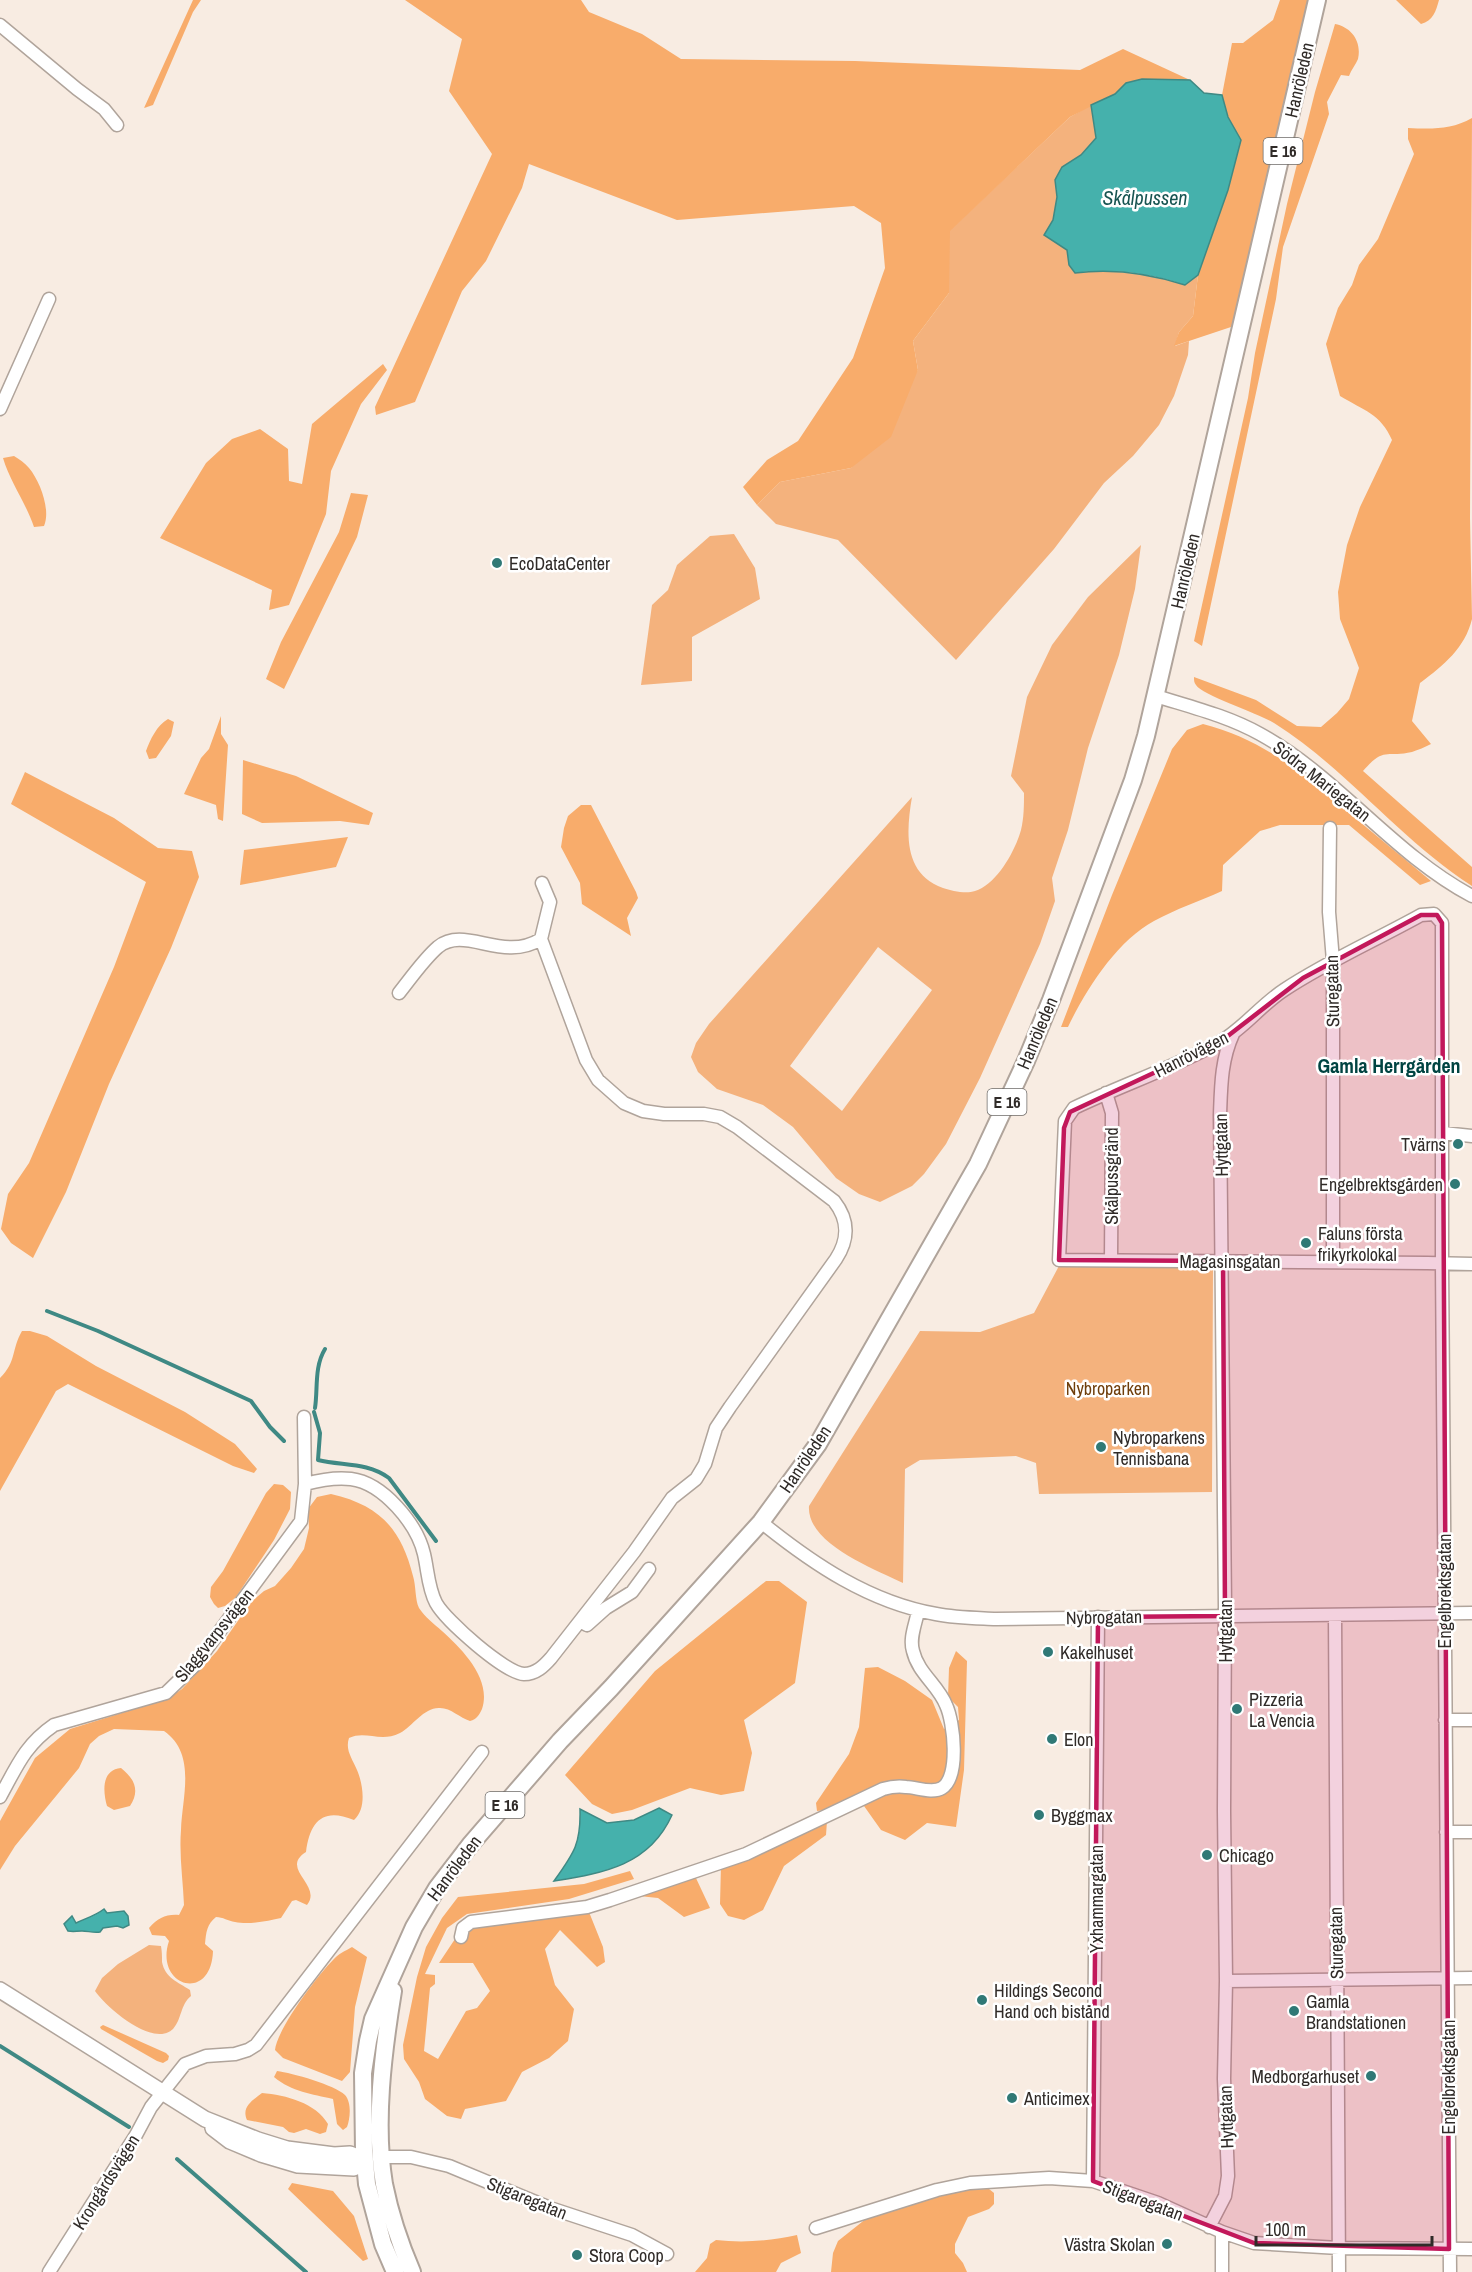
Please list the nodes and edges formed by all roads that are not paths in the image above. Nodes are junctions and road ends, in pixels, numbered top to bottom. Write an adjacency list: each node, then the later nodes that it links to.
1 (1317, 0): 6 (highway, Hanröleden / E 16)
2 (0, 25): 3 (street)
3 (117, 125)
4 (49, 299): 5 (street)
5 (0, 409)
6 (1156, 696): 9 (street, Södra Mariegatan); 26 (highway, Hanröleden / E 16)
7 (1330, 828): 12 (street, Sturegatan)
8 (542, 883): 11 (street)
9 (1472, 896)
10 (1434, 914): 12 (street, Hanrövägen); 16 (street, Engelbrektsgatan)
11 (541, 939): 13 (street); 34 (street)
12 (1333, 961): 14 (street, Hanrövägen); 21 (street, Sturegatan)
13 (399, 993)
14 (1233, 1034): 15 (street, Hanrövägen); 20 (street, Hyttgatan)
15 (1106, 1093): 18 (street, Hanrövägen); 19 (street, Skålpussgränd)
16 (1443, 1133): 17 (street); 23 (street, Engelbrektsgatan)
17 (1472, 1136)
18 (1059, 1260): 19 (street, Magasinsgatan)
19 (1111, 1260): 20 (street, Magasinsgatan)
20 (1223, 1261): 21 (street, Magasinsgatan); 32 (street, Hyttgatan)
21 (1334, 1262): 23 (street, Magasinsgatan)
22 (1472, 1264): 23 (street, Magasinsgatan)
23 (1442, 1265): 30 (street, Engelbrektsgatan)
24 (304, 1417): 25 (street, Slaggvarpsvägen)
25 (305, 1484): 34 (street); 38 (street, Slaggvarpsvägen)
26 (761, 1522): 28 (street, Nybrogatan); 42 (highway, Hanröleden / E 16)
27 (649, 1569): 34 (street)
28 (918, 1611): 33 (street, Nybrogatan); 41 (street)
29 (1472, 1613): 30 (street, Nybrogatan)
30 (1444, 1614): 31 (street, Nybrogatan); 35 (street, Engelbrektsgatan)
31 (1335, 1615): 32 (street, Nybrogatan); 45 (street, Sturegatan)
32 (1225, 1616): 33 (street, Nybrogatan); 46 (street, Hyttgatan)
33 (1098, 1617): 51 (street, Yxhammargatan)
34 (580, 1621)
35 (1445, 1720): 36 (street); 39 (street, Engelbrektsgatan)
36 (1472, 1720)
37 (482, 1752): 48 (street, Krongårdsvägen)
38 (0, 1797)
39 (1446, 1832): 40 (street); 43 (street, Engelbrektsgatan)
40 (1472, 1832)
41 (460, 1937)
42 (396, 1969): 49 (highway, Hanröleden / E 16); 50 (highway, Hanröleden / E 16)
43 (1448, 1978): 44 (street); 45 (street); 56 (street, Engelbrektsgatan)
44 (1472, 1978)
45 (1336, 1980): 46 (street); 55 (street, Sturegatan)
46 (1226, 1981): 52 (street, Hyttgatan)
47 (0, 1990): 48 (main road)
48 (163, 2092): 50 (main road); 59 (street, Krongårdsvägen)
49 (382, 2157): 50 (highway); 58 (street, Stigaregatan); 61 (highway, Hanröleden / E 16)
50 (365, 2160): 60 (highway, Hanröleden / E 16)
51 (1094, 2181): 52 (street, Stigaregatan); 53 (street, Stigaregatan)
52 (1209, 2227): 54 (street, Stigaregatan)
53 (816, 2228)
54 (1222, 2232): 55 (street, Stigaregatan); 62 (street)
55 (1339, 2248): 56 (street, Stigaregatan); 63 (street, Sturegatan)
56 (1449, 2249): 57 (street, Stigaregatan); 64 (street, Engelbrektsgatan)
57 (1472, 2249)
58 (668, 2254)
59 (49, 2272)
60 (395, 2272)
61 (412, 2272)
62 (1222, 2272)
63 (1339, 2272)
64 (1450, 2272)

